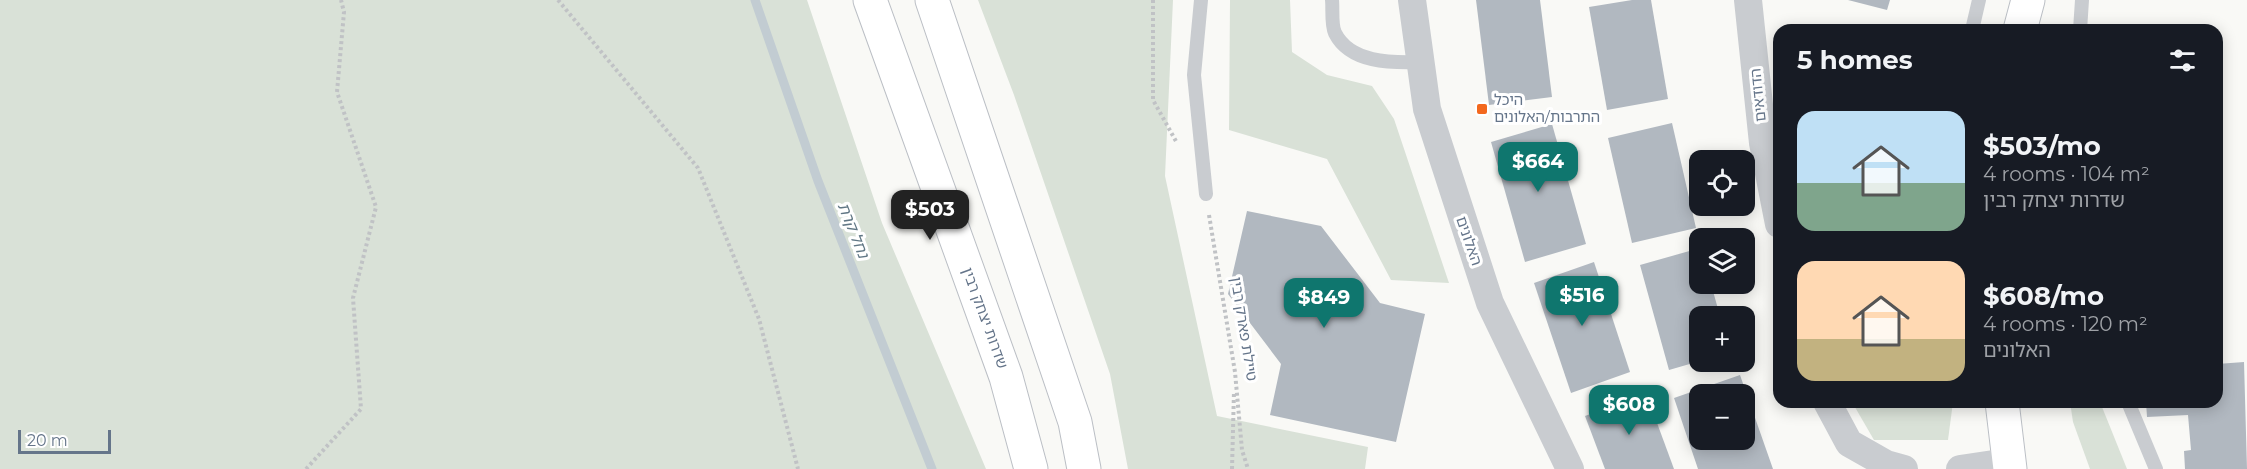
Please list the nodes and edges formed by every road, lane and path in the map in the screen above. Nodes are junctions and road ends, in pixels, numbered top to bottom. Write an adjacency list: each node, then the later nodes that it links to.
1 (341, 0): 25 (path)
2 (558, 0): 26 (path)
3 (870, 0): 27 (main road, שדרות יצחק רבין)
4 (932, 0): 28 (main road)
5 (1154, 0): 17 (path)
6 (1201, 0): 18 (lane)
7 (1332, 0): 16 (lane)
8 (1412, 0): 16 (street, האלונים)
9 (1748, 0): 19 (street, הדודאים)
10 (1979, 0): 13 (lane)
11 (2028, 0): 14 (main road)
12 (2082, 0): 15 (lane)
13 (1973, 24)
14 (2022, 24)
15 (2080, 24)
16 (1420, 62): 31 (street, האלונים)
17 (1182, 152)
18 (1206, 194): 20 (path, טיילת פארק רבין)
19 (1773, 194)
20 (1235, 372): 29 (path); 30 (path, טיילת פארק רבין)
21 (1830, 408): 32 (street)
22 (2003, 408): 24 (main road)
23 (2131, 408): 34 (lane)
24 (2009, 465): 33 (street)
25 (306, 469)
26 (798, 469)
27 (1031, 469)
28 (1084, 469)
29 (1232, 469)
30 (1248, 469)
31 (1570, 469)
32 (1904, 469)
33 (1960, 469)
34 (2156, 469)

